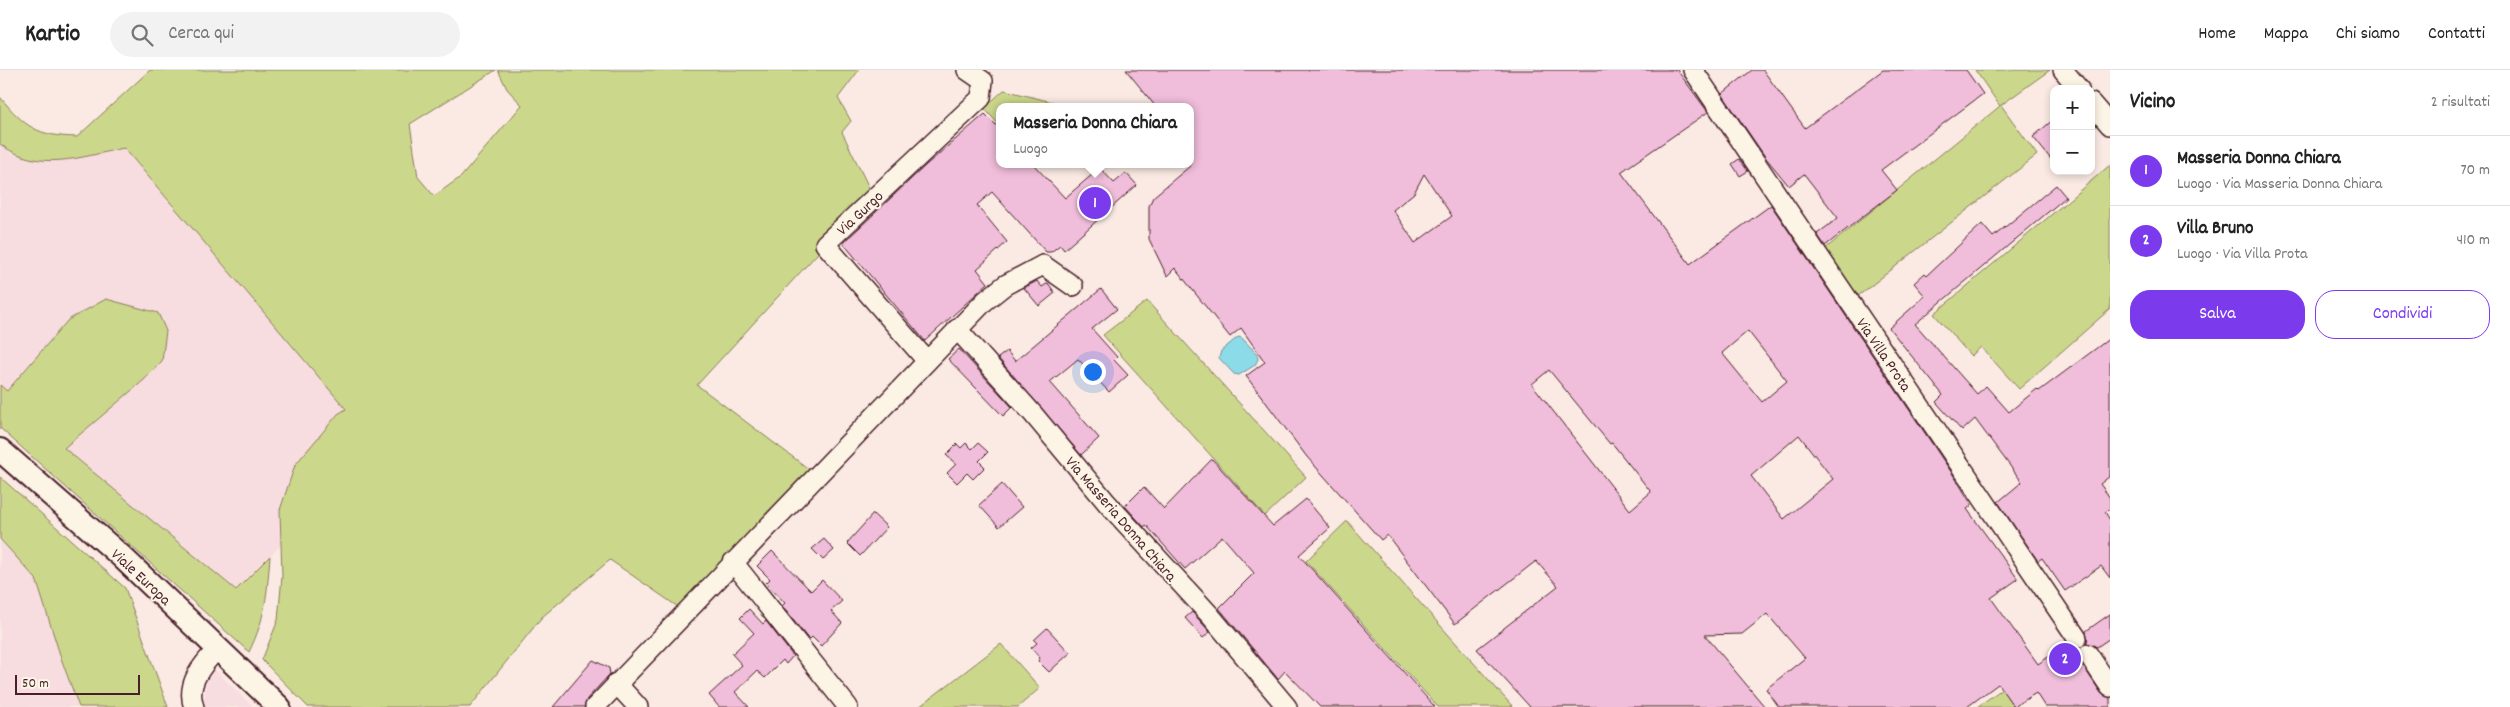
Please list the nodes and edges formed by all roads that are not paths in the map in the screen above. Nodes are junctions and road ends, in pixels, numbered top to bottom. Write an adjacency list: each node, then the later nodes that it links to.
1 (967, 70): 9 (street, Via Gurgo)
2 (1693, 70): 12 (street, Via Villa Prota)
3 (2063, 70): 4 (street)
4 (2076, 85)
5 (2095, 108): 6 (street)
6 (2110, 125)
7 (1073, 286): 8 (street)
8 (957, 329): 9 (street); 22 (street, Via Masseria Donna Chiara)
9 (927, 362): 11 (street)
10 (0, 450): 13 (street, Viale Europa)
11 (733, 562): 15 (street); 21 (street)
12 (2077, 638)
13 (218, 648): 17 (street); 18 (street, Viale Europa)
14 (2088, 654): 16 (street)
15 (616, 683): 19 (street); 20 (street)
16 (2110, 687)
17 (194, 707)
18 (279, 707)
19 (595, 707)
20 (638, 707)
21 (848, 707)
22 (1287, 707)

